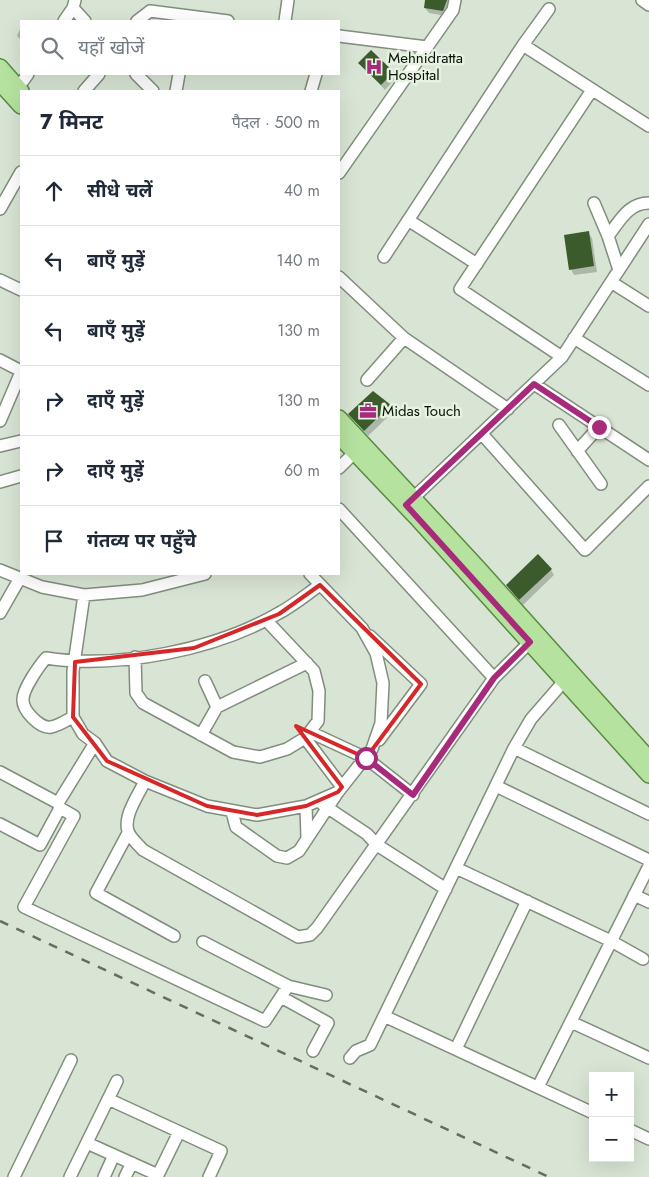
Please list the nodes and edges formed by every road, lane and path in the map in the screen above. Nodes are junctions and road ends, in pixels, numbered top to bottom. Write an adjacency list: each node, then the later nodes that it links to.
1 (288, 0): 12 (street)
2 (455, 0): 15 (street)
3 (642, 0): 5 (street)
4 (74, 4): 8 (street); 9 (street)
5 (649, 5)
6 (549, 9): 14 (street)
7 (190, 19): 10 (street); 11 (street)
8 (65, 20)
9 (84, 20)
10 (138, 20)
11 (209, 20)
12 (285, 20)
13 (340, 36): 15 (street)
14 (523, 45): 27 (street); 36 (street)
15 (427, 47): 30 (street)
16 (0, 67): 21 (main road)
17 (98, 75): 23 (street)
18 (137, 75): 24 (street)
19 (179, 75): 25 (street)
20 (316, 75): 26 (street)
21 (24, 82)
22 (0, 83): 28 (main road)
23 (85, 90)
24 (152, 90)
25 (176, 90)
26 (311, 90)
27 (592, 90): 29 (street); 40 (street)
28 (20, 105)
29 (649, 126)
30 (343, 156): 31 (street)
31 (340, 169)
32 (20, 174): 35 (street)
33 (649, 202): 38 (street)
34 (594, 203): 38 (street)
35 (0, 209)
36 (408, 220): 39 (street); 40 (street)
37 (649, 224): 41 (street)
38 (608, 236): 41 (street)
39 (384, 257)
40 (477, 264): 49 (street)
41 (619, 270): 44 (street)
42 (340, 278): 47 (street)
43 (0, 280): 45 (street)
44 (611, 282): 46 (street); 48 (street)
45 (20, 290)
46 (649, 306)
47 (404, 338): 53 (street); 56 (street)
48 (574, 338): 49 (street); 55 (street)
49 (562, 357): 54 (street)
50 (0, 360): 51 (street)
51 (20, 371)
52 (20, 374): 58 (street)
53 (367, 380)
54 (534, 384): 56 (street); 60 (street)
55 (649, 385)
56 (508, 409): 61 (street)
57 (340, 419): 65 (main road)
58 (0, 422)
59 (559, 425): 66 (street)
60 (599, 427): 66 (street); 67 (street)
61 (482, 434): 72 (street); 73 (street)
62 (340, 437): 65 (main road)
63 (20, 441): 64 (street)
64 (0, 446)
65 (360, 448): 68 (street); 73 (main road)
66 (577, 451): 71 (street)
67 (649, 460)
68 (340, 467)
69 (20, 476): 70 (street)
70 (0, 482)
71 (601, 484)
72 (649, 486)
73 (410, 502): 84 (main road); 98 (main road)
74 (340, 510): 88 (street)
75 (0, 570): 78 (street)
76 (201, 575): 80 (street)
77 (311, 575): 79 (street)
78 (20, 578): 80 (street); 81 (street)
79 (320, 585): 82 (street); 83 (street)
80 (84, 595): 86 (street)
81 (0, 614)
82 (266, 620): 85 (street); 87 (street)
83 (362, 628): 97 (street); 97 (street)
84 (530, 642): 88 (street); 89 (main road)
85 (135, 657): 86 (street); 93 (street)
86 (75, 662): 92 (street); 92 (street)
87 (307, 663): 91 (street); 94 (street)
88 (494, 678): 104 (street)
89 (565, 680): 96 (street); 100 (main road)
90 (205, 681): 91 (street)
91 (217, 707): 93 (street)
92 (72, 716): 95 (street)
93 (201, 735): 94 (street)
94 (307, 735): 97 (street); 103 (street)
95 (95, 743): 101 (street); 106 (street)
96 (514, 748): 102 (street); 110 (street)
97 (369, 753): 103 (street); 104 (street)
98 (649, 759)
99 (0, 772): 106 (street)
100 (649, 775)
101 (145, 781): 109 (street); 114 (street)
102 (496, 786): 117 (street); 119 (street)
103 (340, 790): 105 (street); 108 (street)
104 (413, 795): 116 (street)
105 (317, 801): 107 (street); 108 (street)
106 (59, 806): 112 (street); 130 (street)
107 (306, 806): 111 (street); 115 (street)
108 (327, 808): 115 (street); 116 (street)
109 (232, 812): 111 (street); 113 (street)
110 (649, 814)
111 (257, 815): 113 (street)
112 (0, 824)
113 (236, 827): 115 (street)
114 (128, 832): 116 (street); 124 (street)
115 (308, 838)
116 (377, 845): 120 (street)
117 (649, 860)
118 (649, 866): 121 (street)
119 (456, 868): 120 (street); 122 (street)
120 (446, 889): 131 (street)
121 (634, 895): 123 (street); 125 (street)
122 (527, 902): 125 (street); 133 (street)
123 (649, 902)
124 (174, 936)
125 (612, 941): 127 (street); 132 (street)
126 (203, 942): 128 (street)
127 (643, 958)
128 (288, 986): 129 (street); 130 (street)
129 (326, 995)
130 (281, 997): 134 (street)
131 (384, 1016): 133 (street); 135 (street)
132 (571, 1022): 136 (street); 139 (street)
133 (456, 1049): 139 (street)
134 (313, 1051)
135 (350, 1058)
136 (649, 1058)
137 (71, 1060): 149 (street)
138 (117, 1081): 140 (street)
139 (538, 1087): 141 (street)
140 (108, 1099): 142 (street); 145 (street)
141 (589, 1111)
142 (179, 1132): 148 (street); 153 (street)
143 (634, 1132): 144 (street)
144 (649, 1139)
145 (87, 1143): 146 (street); 150 (street)
146 (114, 1155): 147 (street); 151 (street)
147 (132, 1163): 148 (street); 152 (street)
148 (157, 1176)
149 (14, 1177)
150 (70, 1177)
151 (104, 1177)
152 (125, 1177)
153 (209, 1177)

